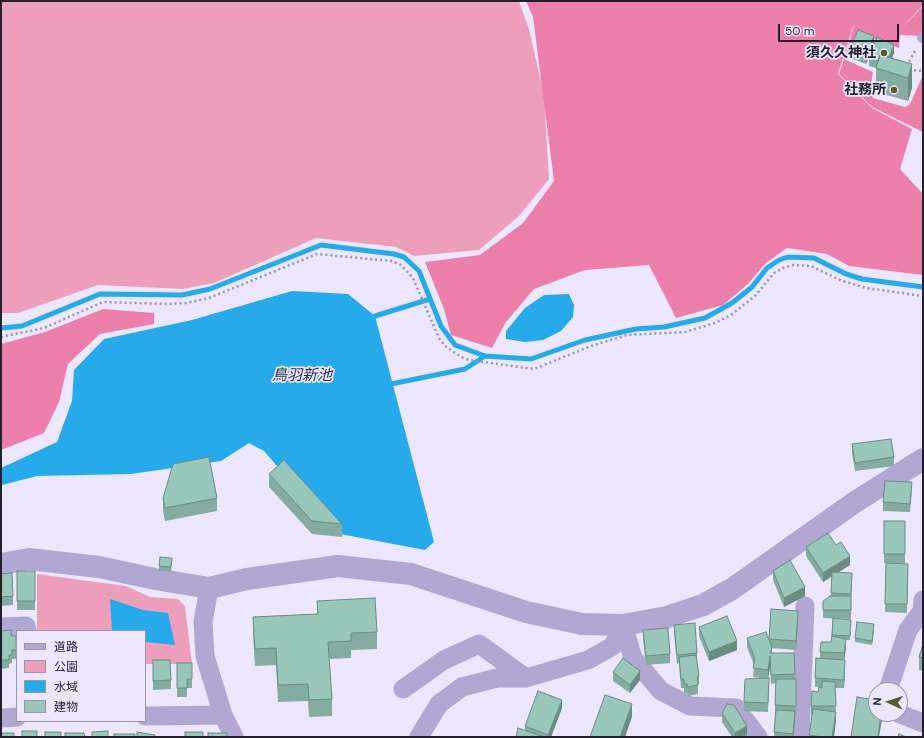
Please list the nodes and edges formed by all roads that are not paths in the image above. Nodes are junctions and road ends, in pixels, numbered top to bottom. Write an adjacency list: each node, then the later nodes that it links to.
1 (923, 459): 6 (street)
2 (1, 564): 3 (street)
3 (209, 588): 6 (street); 12 (street)
4 (923, 600): 10 (street)
5 (805, 606): 21 (street)
6 (623, 625): 9 (street); 20 (street)
7 (1, 627): 8 (street)
8 (27, 630)
9 (526, 678): 11 (street); 19 (street)
10 (891, 682)
11 (402, 689)
12 (223, 714): 13 (street); 18 (street)
13 (146, 716)
14 (16, 717): 16 (street)
15 (908, 717): 17 (street)
16 (1, 718)
17 (923, 723)
18 (234, 737)
19 (418, 737)
20 (758, 737)
21 (800, 737)

